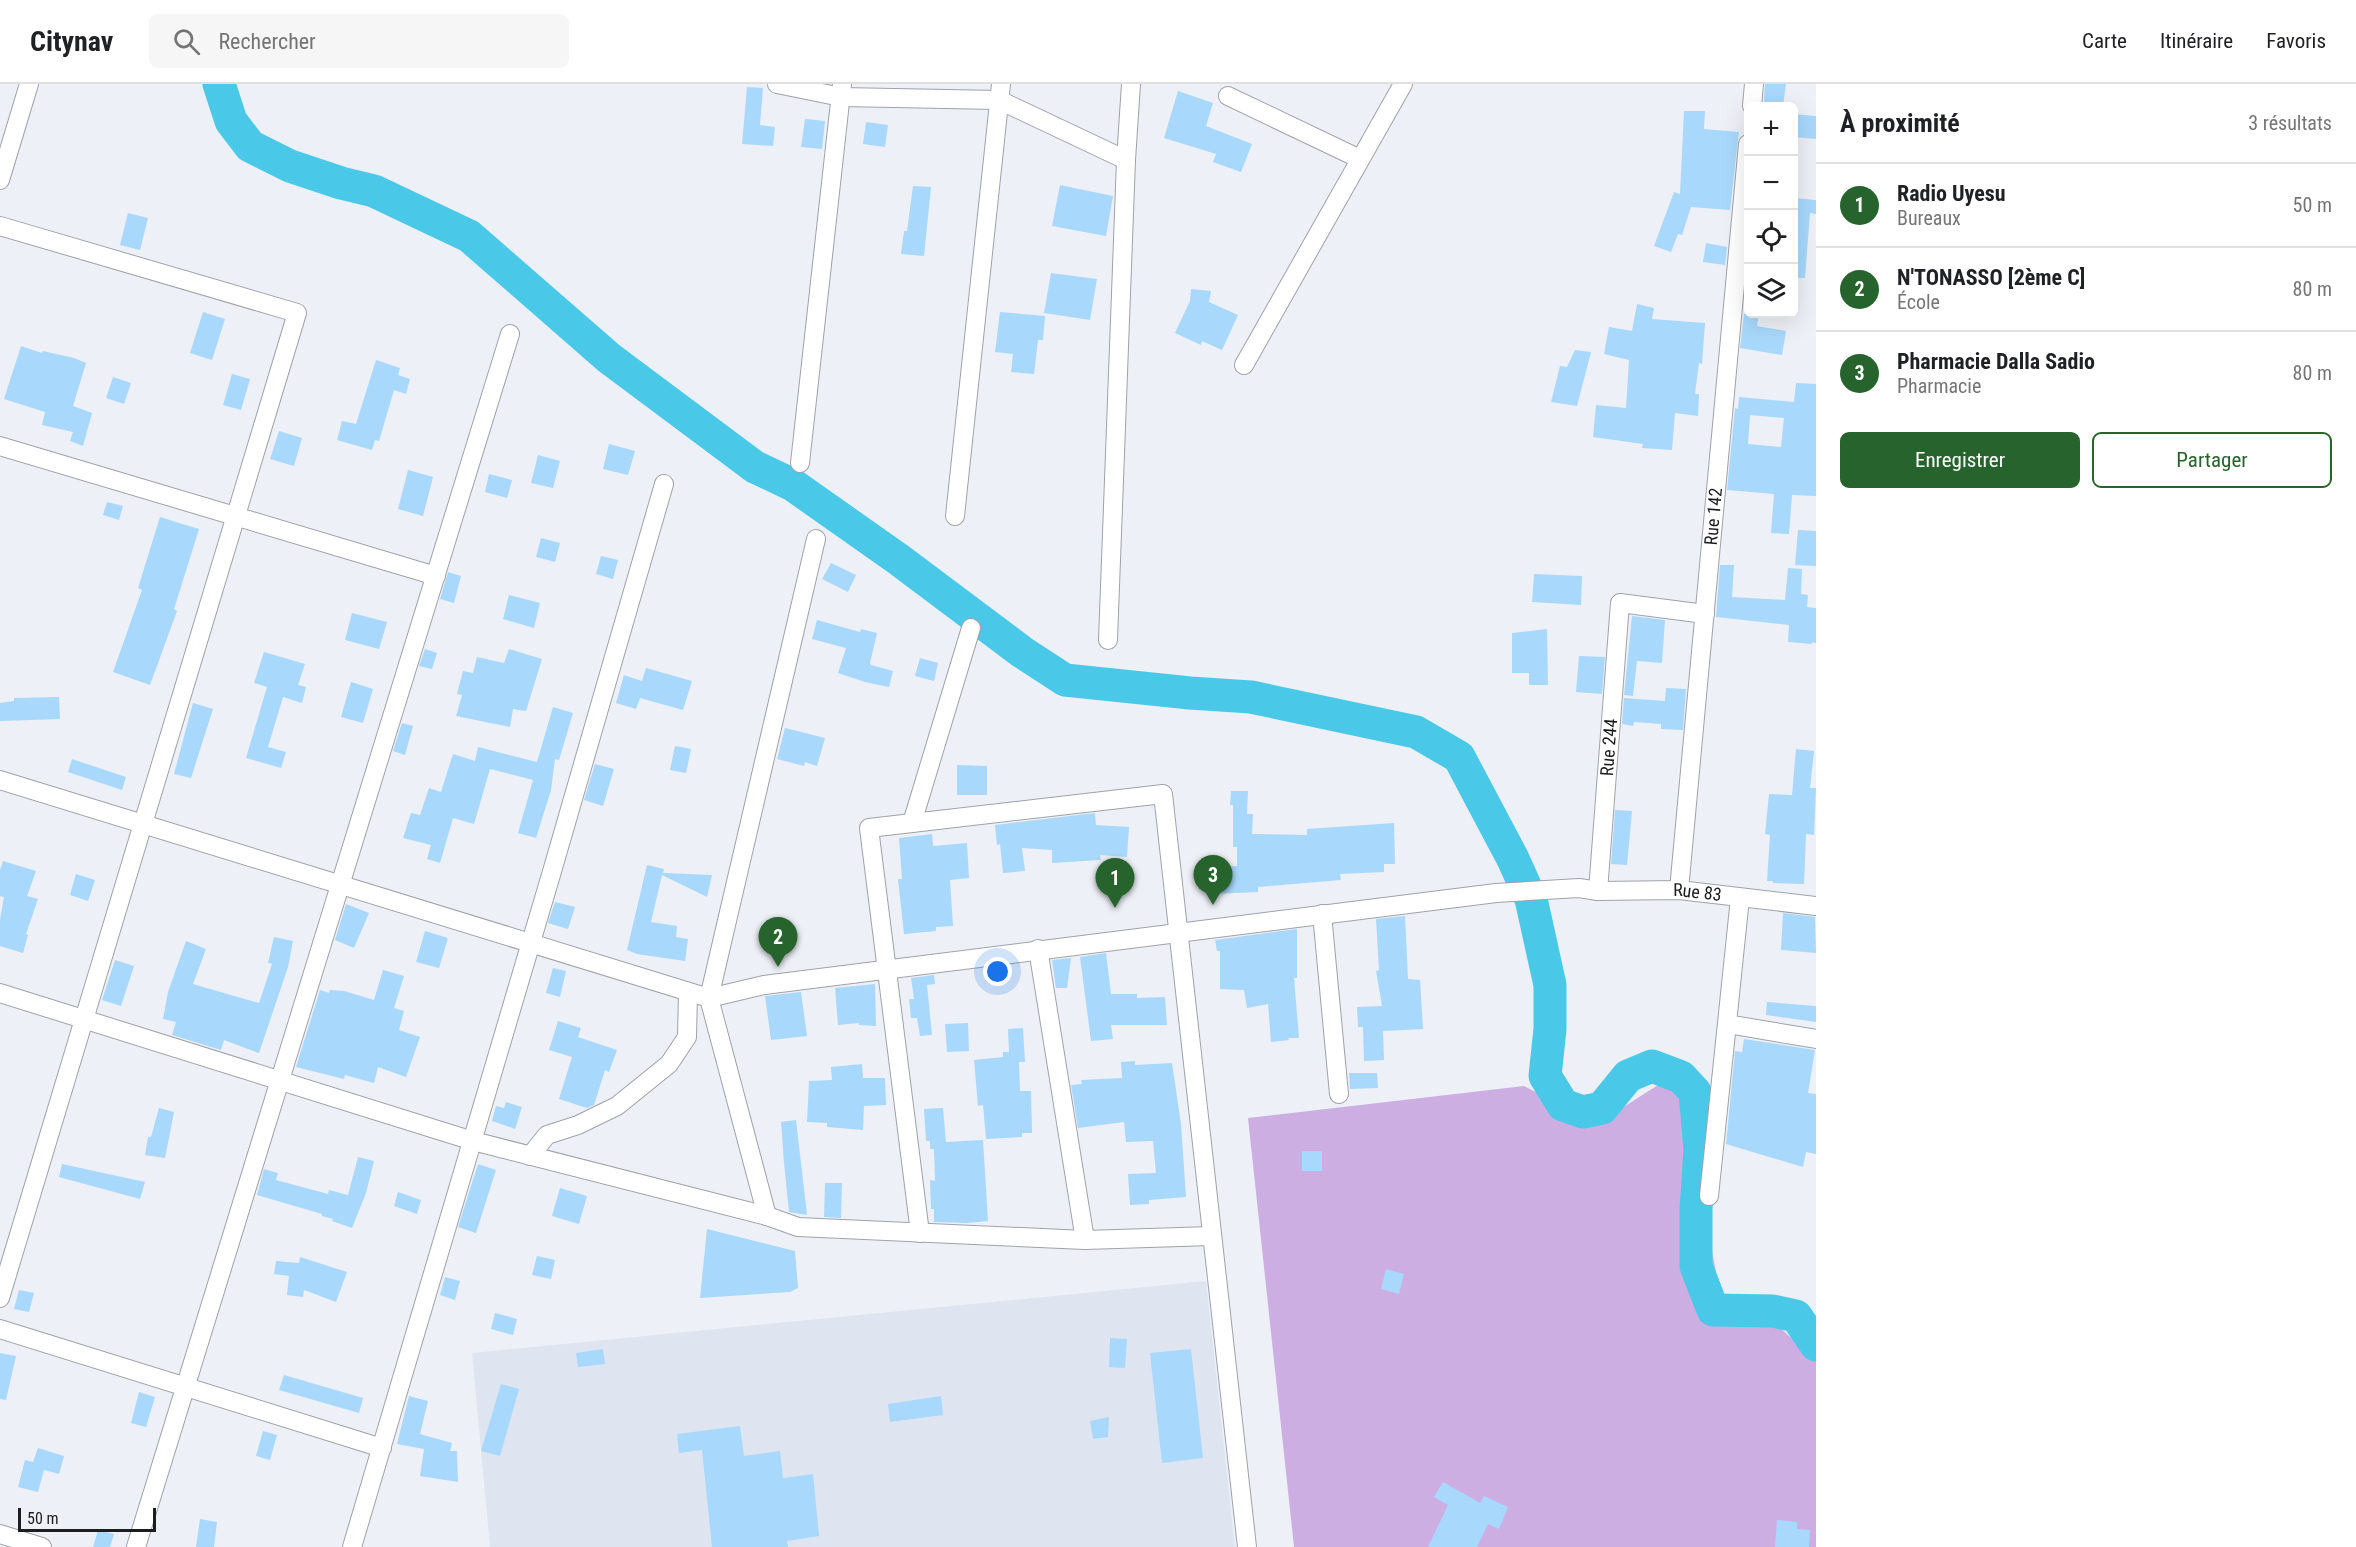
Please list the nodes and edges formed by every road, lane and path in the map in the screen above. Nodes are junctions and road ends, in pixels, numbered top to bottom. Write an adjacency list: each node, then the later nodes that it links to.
1 (29, 84): 13 (street)
2 (777, 84): 6 (street)
3 (1131, 84): 12 (street)
4 (1403, 84): 11 (street)
5 (1754, 84): 9 (street)
6 (841, 90): 7 (street); 18 (street)
7 (1000, 92): 12 (street); 21 (street)
8 (1228, 96): 11 (street)
9 (1752, 102)
10 (1748, 156): 24 (street, Rue 142)
11 (1360, 159): 16 (street)
12 (1125, 160): 26 (street)
13 (0, 180)
14 (0, 226): 20 (street)
15 (510, 334): 23 (street)
16 (1244, 365)
17 (0, 446): 20 (street)
18 (800, 463)
19 (664, 484): 37 (street)
20 (234, 516): 23 (street); 29 (street)
21 (956, 516)
22 (816, 539): 42 (street)
23 (436, 576): 30 (street)
24 (1705, 614): 31 (street, Rue 142); 32 (street, Rue 244)
25 (971, 628): 28 (street)
26 (1108, 640)
27 (0, 780): 29 (street)
28 (912, 823): 36 (street); 39 (street)
29 (142, 824): 30 (street); 43 (street)
30 (340, 886): 37 (street); 46 (street)
31 (1679, 890): 32 (street, Rue 83); 33 (street, Rue 83)
32 (1598, 891): 35 (street, Rue 83)
33 (1740, 898): 34 (street, Rue 83); 44 (street)
34 (1816, 906)
35 (1322, 914): 36 (street, Rue 83); 47 (street)
36 (1178, 932): 38 (street, Rue 83); 53 (street)
37 (531, 944): 41 (street); 48 (street)
38 (1038, 949): 39 (street, Rue 83); 54 (street)
39 (887, 969): 42 (street, Rue 83); 52 (street)
40 (0, 993): 43 (street)
41 (688, 993): 42 (street); 49 (street)
42 (709, 998): 51 (street)
43 (84, 1019): 46 (street); 55 (street)
44 (1727, 1024): 45 (street); 50 (street)
45 (1816, 1039)
46 (280, 1081): 48 (street); 57 (street)
47 (1339, 1094)
48 (473, 1141): 49 (street); 58 (street)
49 (530, 1156): 51 (street)
50 (1709, 1196)
51 (767, 1216): 52 (street)
52 (920, 1233): 54 (street)
53 (1212, 1236): 54 (street); 63 (street)
54 (1085, 1240)
55 (0, 1298)
56 (0, 1329): 57 (street)
57 (186, 1387): 58 (street); 61 (street)
58 (382, 1448): 62 (street)
59 (0, 1534): 60 (street)
60 (42, 1547)
61 (136, 1547)
62 (352, 1547)
63 (1246, 1547)

